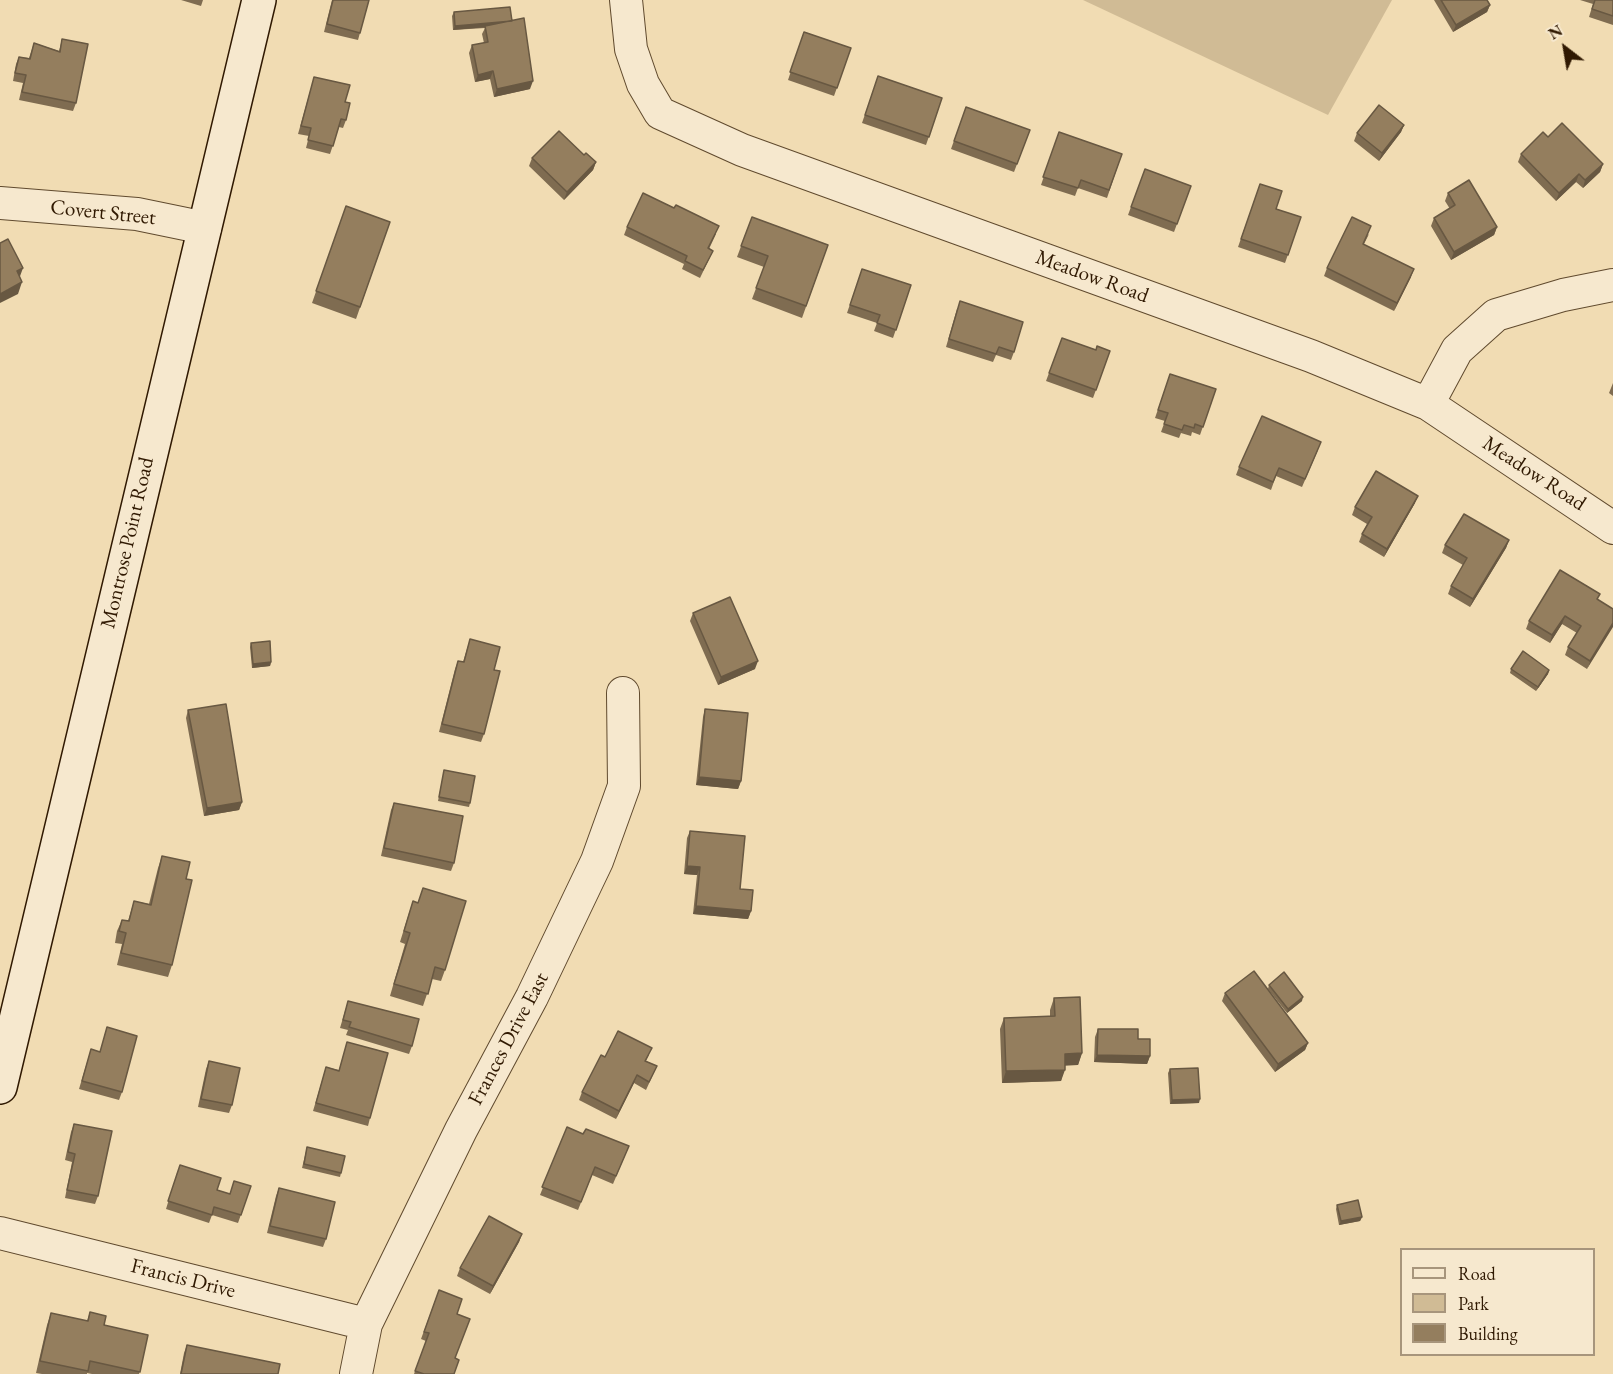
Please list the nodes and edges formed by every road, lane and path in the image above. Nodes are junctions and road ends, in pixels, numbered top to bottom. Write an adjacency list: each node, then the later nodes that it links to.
1 (258, 0): 4 (street, Montrose Point Road)
2 (626, 0): 6 (street, Meadow Road)
3 (0, 203): 4 (street, Covert Street)
4 (205, 228): 9 (street, Montrose Point Road)
5 (1613, 285): 6 (street)
6 (1428, 404): 7 (street, Meadow Road)
7 (1613, 528)
8 (623, 693): 11 (street, Frances Drive East)
9 (0, 1087)
10 (0, 1233): 11 (street, Francis Drive)
11 (366, 1324): 12 (street, Frances Drive East)
12 (356, 1374)

